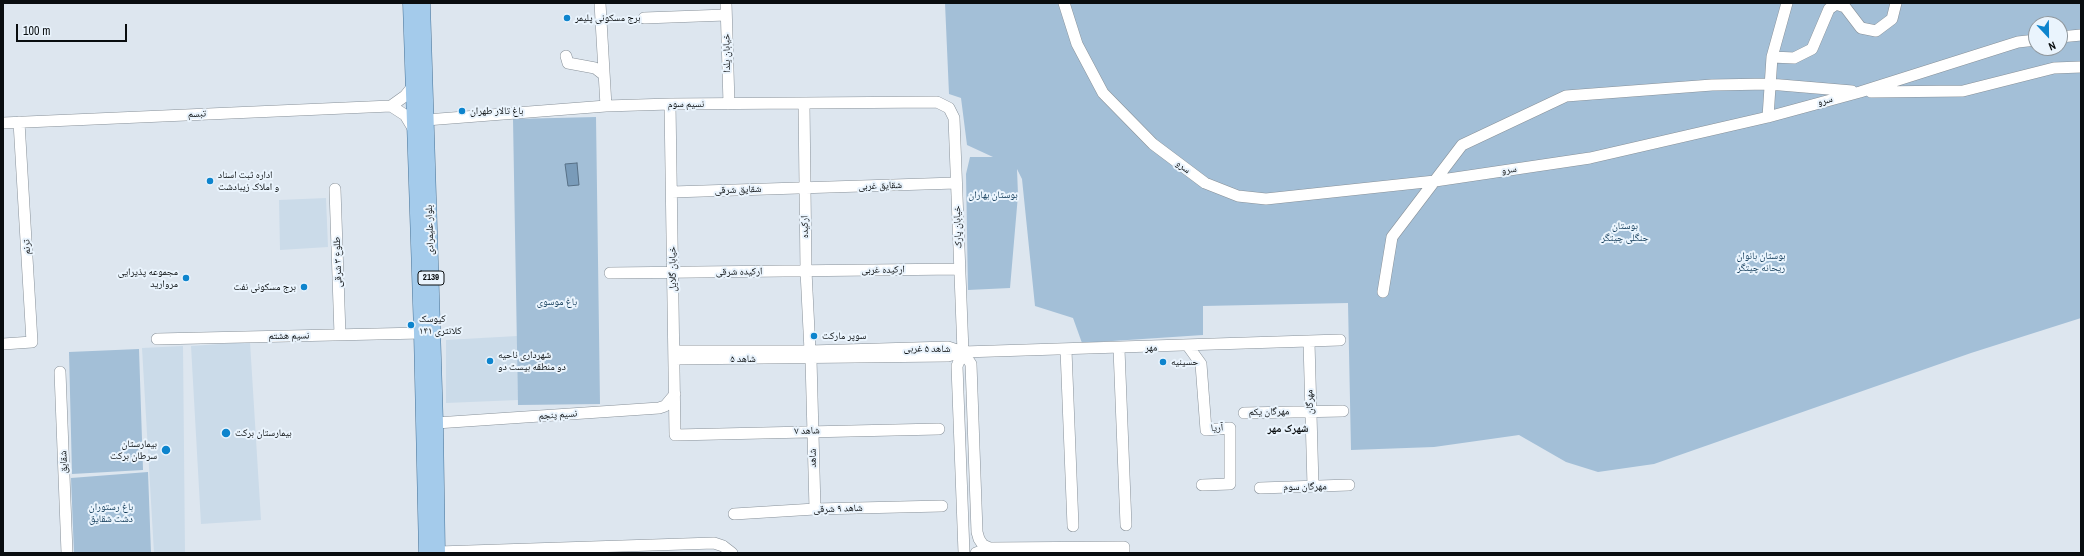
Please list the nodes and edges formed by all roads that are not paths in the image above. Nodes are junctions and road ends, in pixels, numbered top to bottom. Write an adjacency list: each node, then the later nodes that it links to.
1 (410, 3): 18 (main road, بلوار علیمرادی / 2139)
2 (423, 3): 27 (main road, بلوار علیمرادی / 2139)
3 (600, 3): 16 (street)
4 (726, 3): 8 (street, خیابان یلدا)
5 (1064, 3): 31 (street, سرو)
6 (1787, 3): 14 (street)
7 (1896, 3): 14 (street)
8 (726, 15): 9 (street); 22 (street, خیابان یلدا)
9 (644, 18)
10 (2081, 35): 11 (street)
11 (2068, 36)
12 (2028, 41): 19 (street, سرو)
13 (566, 56): 16 (street)
14 (1772, 57): 17 (street)
15 (2081, 67): 19 (street)
16 (604, 75): 25 (street)
17 (1769, 84): 19 (street); 26 (street); 31 (street)
18 (413, 86): 24 (street); 30 (main road, بلوار علیمرادی / 2139)
19 (1860, 92): 26 (street, سرو)
20 (804, 103): 22 (street, نسیم سوم); 23 (street, نسیم سوم); 33 (street, ارکیده)
21 (670, 104): 22 (street, نسیم سوم); 25 (street, نسیم سوم); 35 (street, خیابان گلایل)
22 (729, 104)
23 (945, 105): 32 (street, خیابان پارک)
24 (392, 106): 28 (street, تبسم); 30 (street)
25 (606, 106): 27 (street, نسیم سوم)
26 (1768, 117): 31 (street, سرو)
27 (426, 120): 58 (main road, بلوار علیمرادی / 2139)
28 (19, 122): 29 (street, تبسم); 46 (street, ترنم)
29 (3, 123)
30 (414, 130): 41 (main road, بلوار علیمرادی / 2139)
31 (1435, 181): 40 (street)
32 (956, 183): 33 (street, شقایق غربی); 36 (street, خیابان پارک)
33 (805, 188): 35 (street, شقایق شرقی); 37 (street, ارکیده)
34 (335, 189): 42 (street, طلوع ۳ شرقی)
35 (672, 192): 38 (street, خیابان گلایل)
36 (959, 269): 37 (street, ارکیده غربی); 50 (street, خیابان پارک)
37 (806, 271): 38 (street, ارکیده شرقی); 52 (street, ارکیده)
38 (673, 272): 39 (street); 51 (street, خیابان گلایل)
39 (610, 273)
40 (1383, 292)
41 (421, 333): 42 (street, نسیم هشتم); 74 (main road, بلوار علیمرادی / 2139)
42 (340, 335): 43 (street, نسیم هشتم)
43 (157, 339)
44 (1340, 340): 45 (street, مهر)
45 (1309, 342): 47 (street, مهر); 56 (street, مهرگان)
46 (3, 344)
47 (1188, 346): 48 (street, مهر); 62 (street, آریا)
48 (1119, 349): 49 (street, مهر); 69 (street)
49 (1066, 350): 50 (street, مهر); 70 (street)
50 (962, 352): 52 (street, شاهد ۵ غربی); 71 (street, خیابان پارک); 76 (street, خیابان پارک)
51 (674, 355): 52 (street, شاهد ۵); 54 (street, خیابان گلایل)
52 (811, 355): 60 (street, شاهد)
53 (60, 372): 73 (street, شقایق)
54 (675, 394): 58 (street, نسیم پنجم); 61 (street, خیابان گلایل)
55 (1343, 411): 56 (street, مهرگان یکم)
56 (1311, 412): 57 (street, مهرگان یکم); 64 (street, مهرگان)
57 (1244, 413)
58 (436, 423): 74 (main road, بلوار علیمرادی / 2139)
59 (939, 429): 60 (street, شاهد ۷)
60 (813, 431): 61 (street, شاهد ۷); 67 (street, شاهد)
61 (675, 435)
62 (1202, 484)
63 (1350, 485): 64 (street, مهرگان سوم)
64 (1313, 486): 65 (street, مهرگان سوم)
65 (1260, 488)
66 (942, 506): 67 (street, شاهد ۹ شرقی)
67 (814, 510): 68 (street, شاهد ۹ شرقی)
68 (734, 514)
69 (1126, 525)
70 (1073, 526)
71 (990, 548): 72 (street); 77 (street)
72 (1100, 550): 78 (street)
73 (67, 553)
74 (434, 553): 75 (street)
75 (732, 553)
76 (964, 553)
77 (976, 553)
78 (1124, 553)

